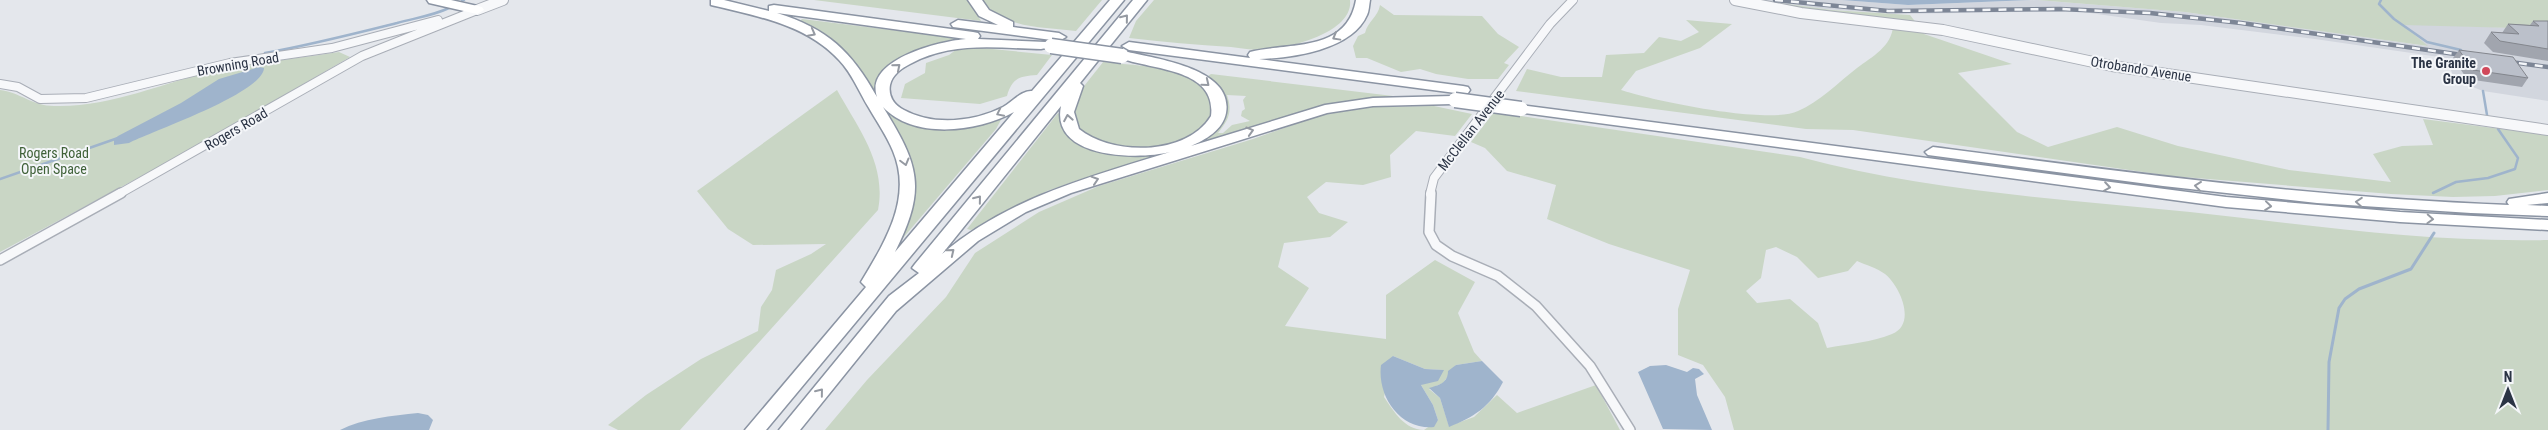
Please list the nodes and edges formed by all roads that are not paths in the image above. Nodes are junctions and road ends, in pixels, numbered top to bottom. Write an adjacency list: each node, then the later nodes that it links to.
1 (434, 0): 12 (highway)
2 (503, 0): 12 (street)
3 (777, 0): 14 (highway)
4 (975, 0): 14 (highway)
5 (1107, 0): 13 (highway)
6 (1117, 0): 13 (highway)
7 (1140, 0): 17 (highway, one-way to 7)
8 (1363, 0): 15 (highway, one-way to 15)
9 (1573, 0): 32 (street, McClellan Avenue)
10 (1735, 0): 22 (street, Otrobando Avenue)
11 (711, 1): 14 (highway); 29 (highway, one-way to 29)
12 (477, 10): 19 (street, Browning Road); 27 (street, Rogers Road)
13 (1093, 28): 18 (highway)
14 (1046, 40): 16 (highway, bridge); 18 (highway, one-way to 14)
15 (1167, 51): 16 (highway); 20 (highway)
16 (1126, 53): 17 (highway, one-way to 17); 20 (highway)
17 (1088, 64): 28 (highway, one-way to 17)
18 (1054, 75): 29 (highway)
19 (0, 84)
20 (1457, 97): 21 (highway, bridge); 28 (highway, one-way to 20)
21 (1524, 104): 24 (highway, one-way to 21); 26 (highway, one-way to 26)
22 (2548, 130)
23 (2548, 198): 24 (highway)
24 (2406, 205): 25 (highway)
25 (2548, 211)
26 (2548, 226)
27 (0, 260)
28 (888, 308): 31 (highway, one-way to 28)
29 (848, 320): 30 (highway)
30 (755, 430)
31 (789, 430)
32 (1630, 430)

